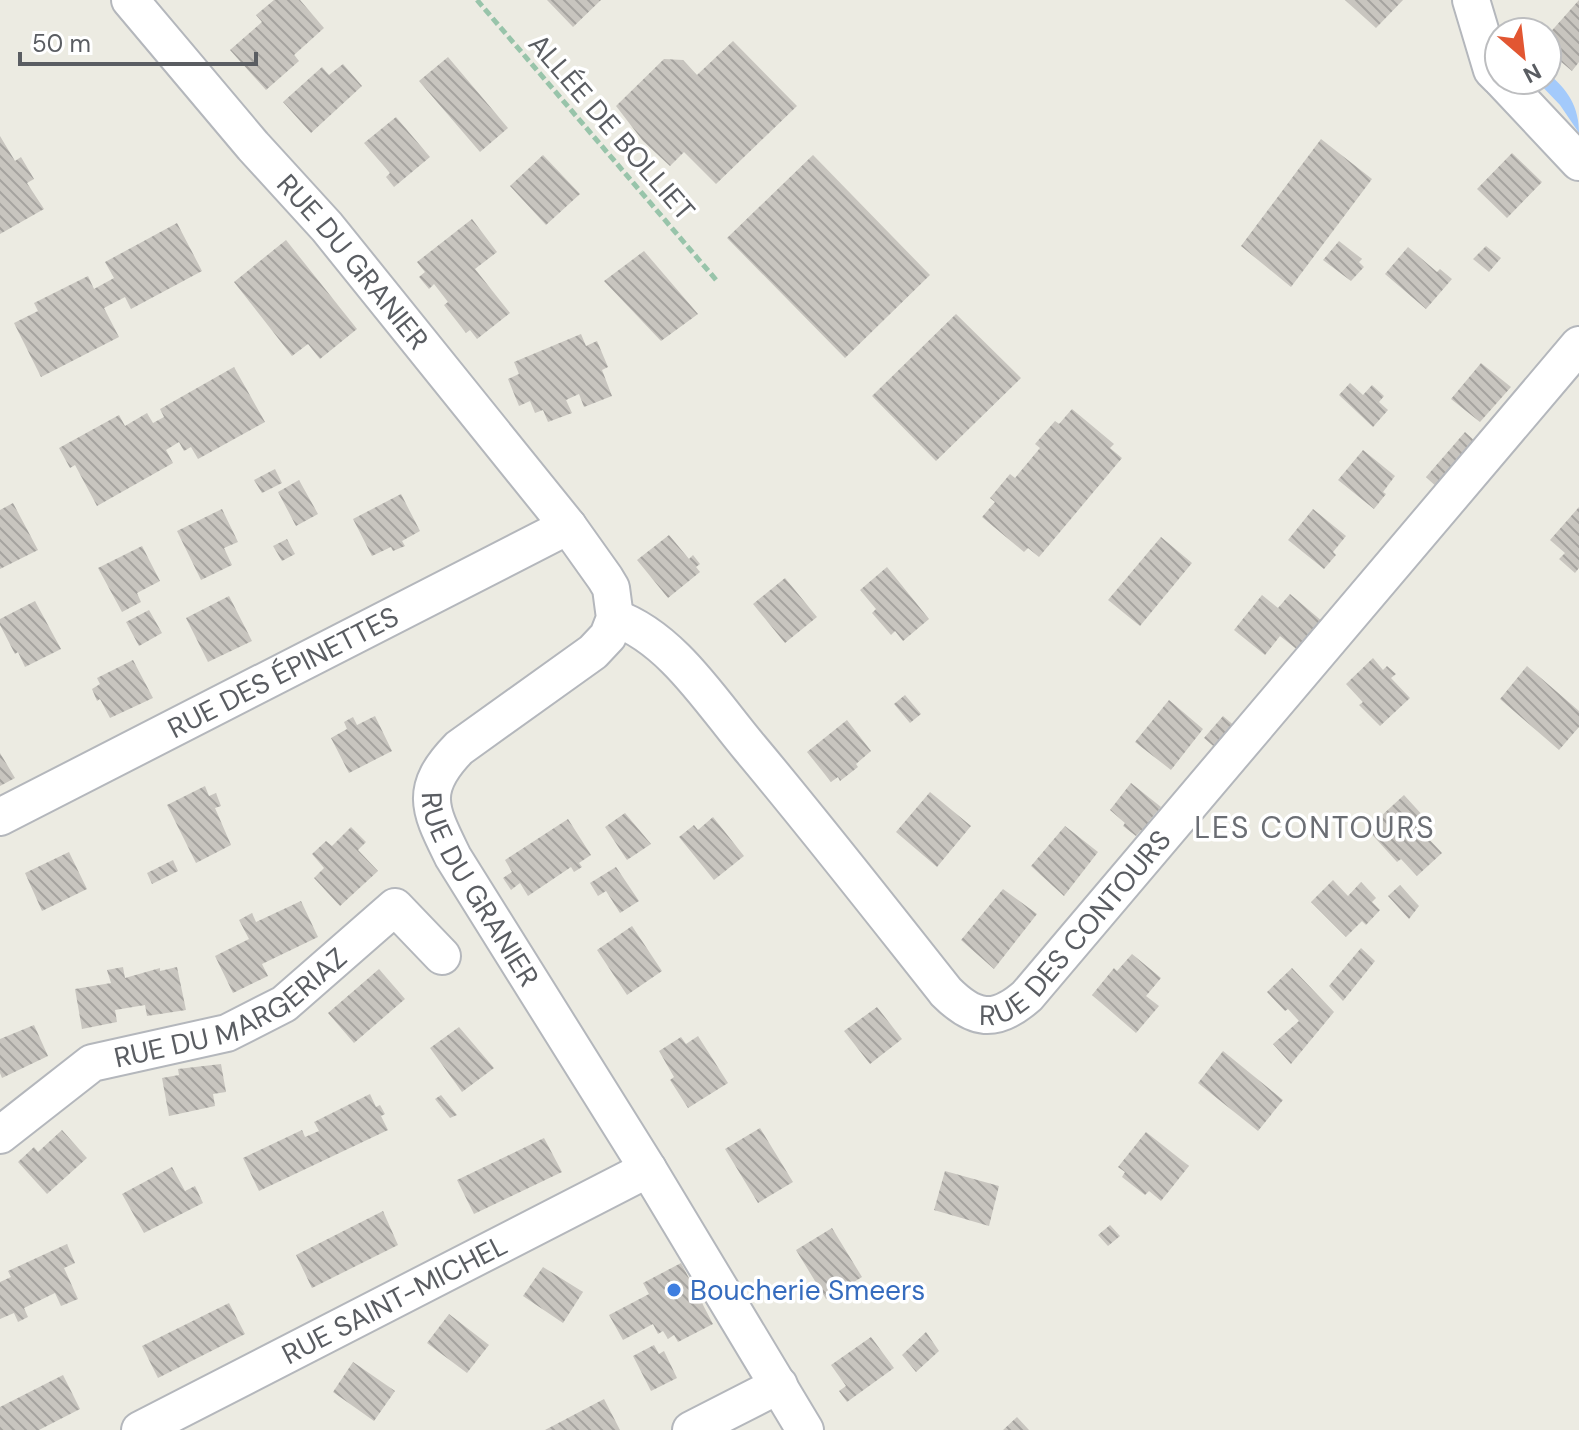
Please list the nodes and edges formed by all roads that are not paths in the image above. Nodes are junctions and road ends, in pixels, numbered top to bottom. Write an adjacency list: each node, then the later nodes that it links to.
1 (130, 0): 7 (street, RUE DU GRANIER)
2 (1471, 0): 3 (street)
3 (1483, 40)
4 (1516, 96): 5 (street)
5 (1579, 162)
6 (1579, 345): 8 (street, RUE DES CONTOURS)
7 (568, 526): 8 (street, RUE DU GRANIER); 9 (street, RUE DES ÉPINETTES)
8 (615, 618): 12 (street, RUE DU GRANIER)
9 (0, 817)
10 (442, 956): 11 (street, RUE DU MARGERIAZ)
11 (0, 1135)
12 (648, 1169): 13 (street, RUE DU GRANIER); 14 (street, RUE SAINT-MICHEL)
13 (779, 1385): 15 (street); 16 (street, RUE DU GRANIER)
14 (140, 1430)
15 (691, 1430)
16 (805, 1430)

